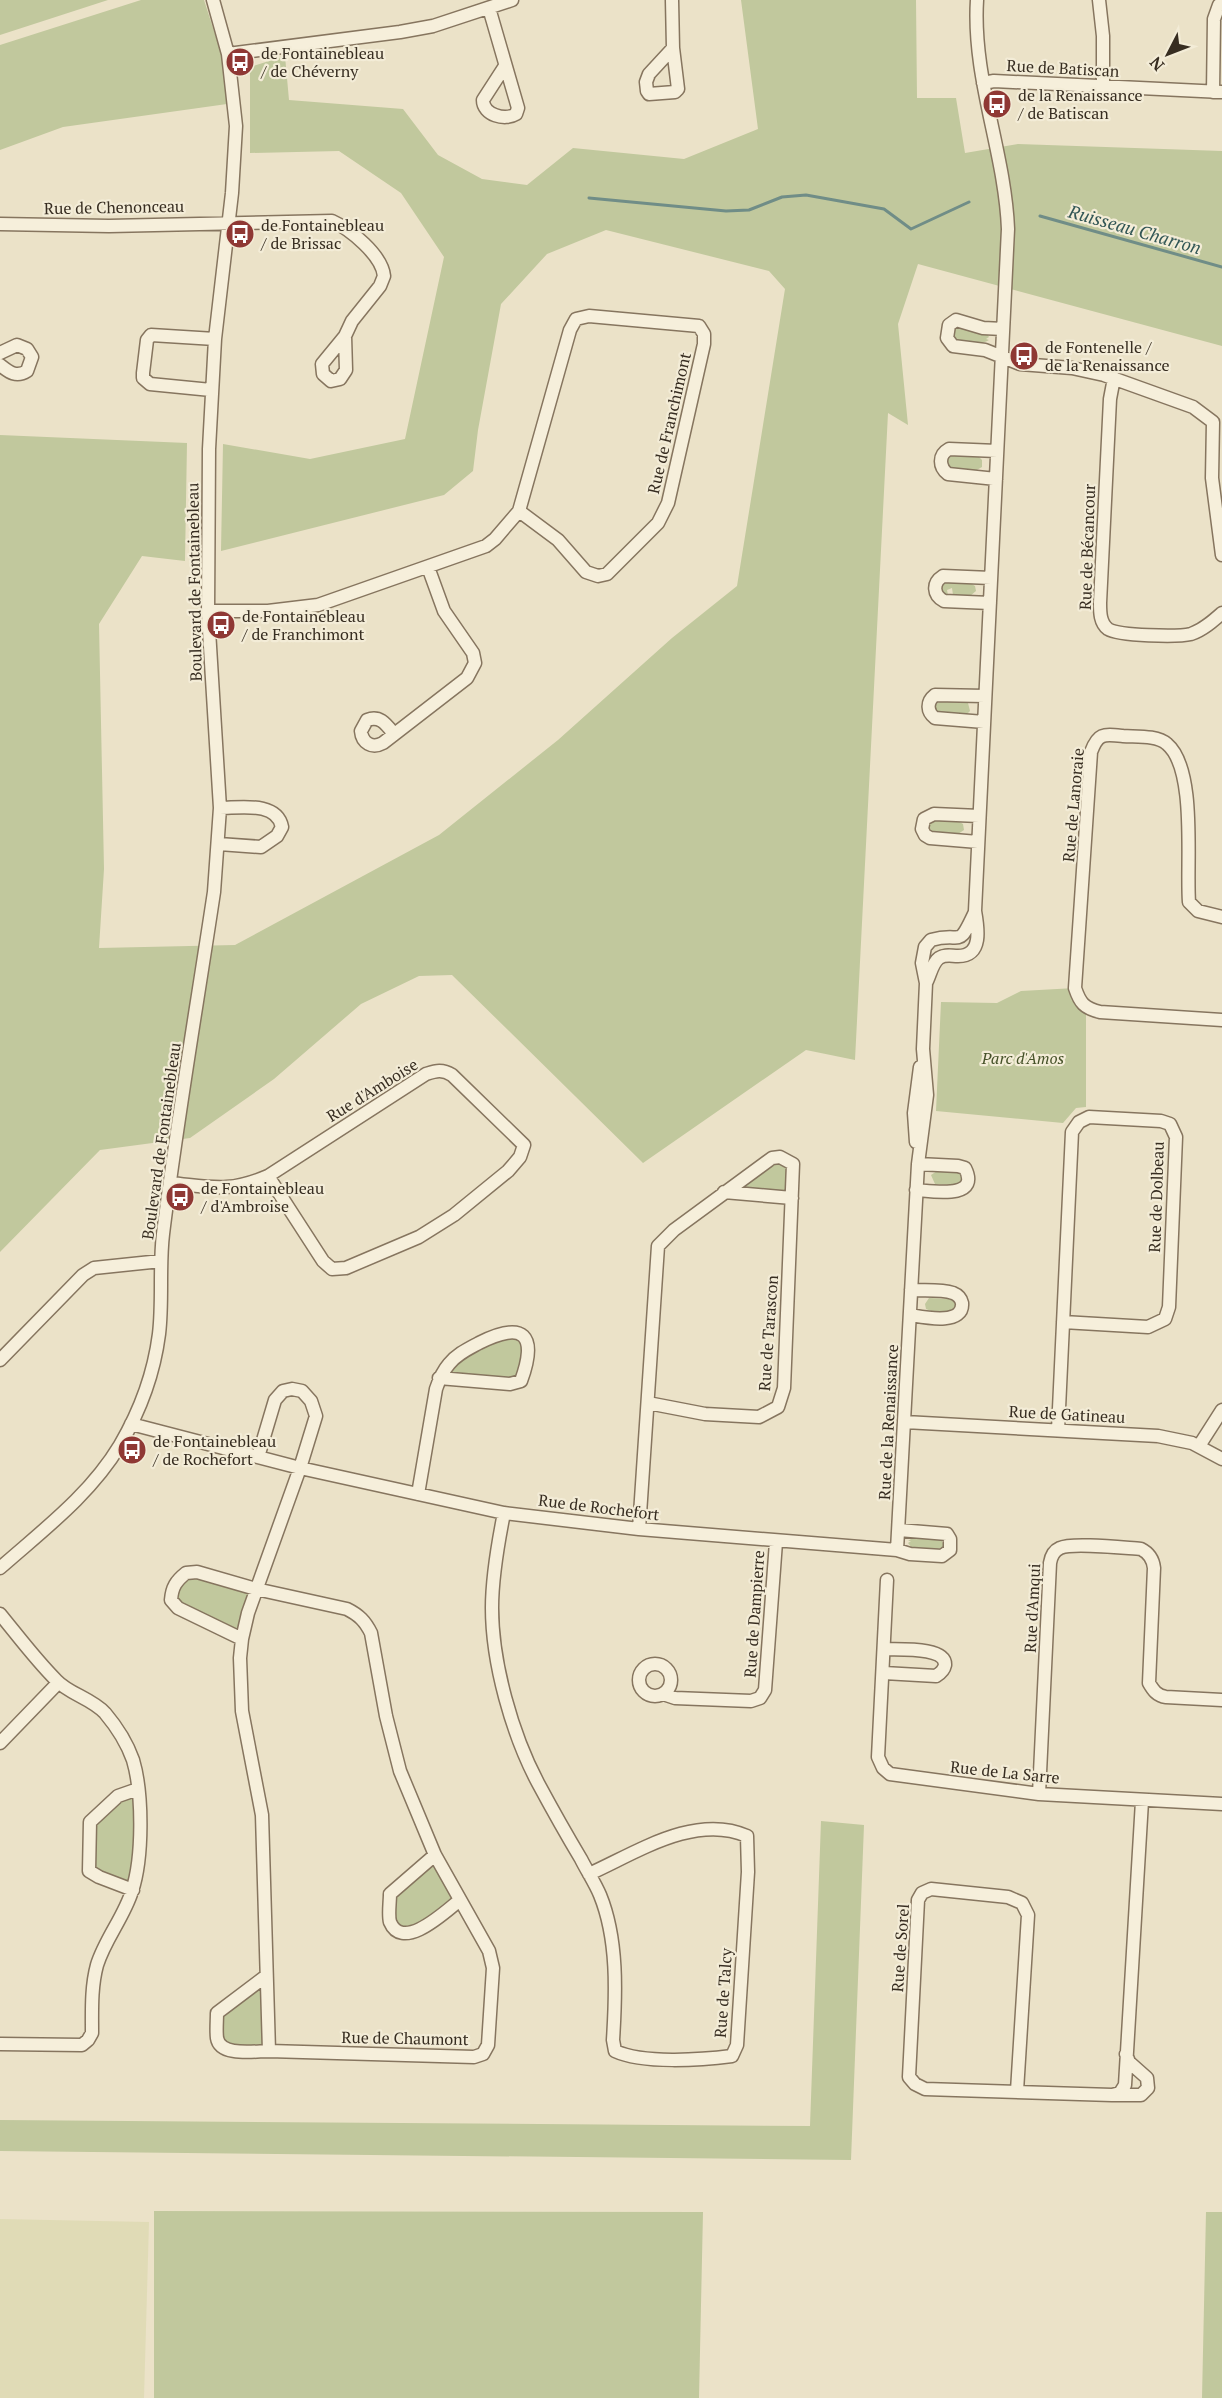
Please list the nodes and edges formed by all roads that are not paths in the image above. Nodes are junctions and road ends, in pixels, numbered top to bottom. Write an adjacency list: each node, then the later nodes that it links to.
1 (213, 0): 9 (street, Boulevard de Fontainebleau)
2 (512, 0): 7 (street)
3 (672, 0): 8 (street)
4 (977, 0): 11 (street, Rue de la Renaissance)
5 (1100, 0): 12 (street)
6 (1222, 4): 13 (street, Rue de Batiscan)
7 (489, 8): 9 (street); 10 (street)
8 (673, 48)
9 (228, 54): 14 (street, Boulevard de Fontainebleau)
10 (505, 66)
11 (983, 82): 12 (street, Rue de Batiscan); 16 (street, Rue de la Renaissance)
12 (1103, 87): 13 (street, Rue de Batiscan)
13 (1217, 92)
14 (228, 223): 15 (street, Rue de Chenonceau); 17 (street, Rue de Chenonceau); 18 (street, Boulevard de Fontainebleau)
15 (0, 224)
16 (1003, 329): 20 (street, Rue de la Renaissance); 20 (street)
17 (345, 336)
18 (215, 339): 23 (street, Boulevard de Fontainebleau); 23 (street)
19 (0, 353): 21 (street)
20 (1002, 357): 22 (street); 24 (street, Rue de la Renaissance)
21 (0, 365)
22 (1114, 378): 27 (street); 32 (street, Rue de Bécancour)
23 (212, 390): 31 (street, Boulevard de Fontainebleau)
24 (997, 451): 25 (street, Rue de la Renaissance); 25 (street)
25 (996, 479): 29 (street, Rue de la Renaissance)
26 (519, 511): 26 (street, Rue de Franchimont); 28 (street, Rue de Franchimont)
27 (1222, 555)
28 (429, 567): 31 (street, Rue de Franchimont); 35 (street)
29 (991, 578): 30 (street, Rue de la Renaissance); 30 (street)
30 (990, 603): 33 (street, Rue de la Renaissance)
31 (208, 611): 36 (street, Boulevard de Fontainebleau)
32 (1222, 613)
33 (985, 696): 34 (street, Rue de la Renaissance); 34 (street)
34 (984, 722): 37 (street, Rue de la Renaissance)
35 (394, 734)
36 (220, 808): 39 (street, Boulevard de Fontainebleau); 39 (street)
37 (979, 816): 38 (street, Rue de la Renaissance); 38 (street)
38 (978, 842): 40 (street, Rue de la Renaissance)
39 (219, 844): 46 (street, Boulevard de Fontainebleau)
40 (975, 911): 42 (street, Rue de la Renaissance); 42 (street, Rue de la Renaissance)
41 (1222, 917): 43 (street, Rue de Lanoraie)
42 (926, 983): 44 (street, Rue de la Renaissance)
43 (1222, 1020)
44 (918, 1164): 47 (street, Rue de la Renaissance); 47 (street)
45 (268, 1176): 45 (street, Rue d'Amboise); 46 (street, Rue d'Amboise)
46 (170, 1183): 50 (street, Boulevard de Fontainebleau)
47 (916, 1190): 51 (street, Rue de la Renaissance)
48 (724, 1192): 49 (street); 49 (street, Rue de Tarascon); 56 (street, Rue de Tarascon)
49 (792, 1198): 56 (street, Rue de Tarascon)
50 (161, 1261): 54 (street); 59 (street, Boulevard de Fontainebleau)
51 (911, 1290): 52 (street, Rue de la Renaissance); 52 (street)
52 (910, 1316): 58 (street, Rue de la Renaissance)
53 (1063, 1323): 53 (street, Rue de Dolbeau); 60 (street, Rue de Dolbeau)
54 (0, 1360)
55 (439, 1378): 55 (street); 65 (street)
56 (648, 1403): 67 (street, Rue de Tarascon)
57 (1222, 1410): 61 (street)
58 (905, 1422): 60 (street, Rue de Gatineau); 68 (street, Rue de la Renaissance)
59 (131, 1424): 62 (street, Rue de Rochefort); 71 (street, Boulevard de Fontainebleau)
60 (1058, 1430): 61 (street, Rue de Gatineau)
61 (1199, 1446): 63 (street, Rue de Gatineau)
62 (258, 1457): 64 (street, Rue de Rochefort); 64 (street)
63 (1222, 1459)
64 (300, 1468): 65 (street, Rue de Rochefort); 73 (street)
65 (418, 1494): 66 (street, Rue de Rochefort)
66 (504, 1513): 67 (street, Rue de Rochefort); 87 (street, Rue de Talcy)
67 (639, 1529): 69 (street, Rue de Rochefort)
68 (899, 1530): 70 (street, Rue de la Renaissance); 70 (street)
69 (776, 1542): 70 (street, Rue de Rochefort); 79 (street, Rue de Dampierre)
70 (897, 1550)
71 (0, 1568)
72 (887, 1580): 76 (street, Rue de La Sarre)
73 (256, 1589): 75 (street); 75 (street, Rue de Chaumont); 86 (street, Rue de Chaumont)
74 (0, 1614): 78 (street)
75 (242, 1639): 90 (street)
76 (884, 1649): 77 (street, Rue de La Sarre); 77 (street)
77 (884, 1673): 83 (street, Rue de La Sarre)
78 (58, 1683): 81 (street); 82 (street)
79 (663, 1694)
80 (1222, 1700): 83 (street, Rue d'Amqui)
81 (0, 1743)
82 (138, 1789): 88 (street); 88 (street)
83 (1039, 1794): 84 (street, Rue de La Sarre)
84 (1142, 1801): 85 (street, Rue de La Sarre); 93 (street)
85 (1222, 1804)
86 (435, 1855): 89 (street, Rue de Chaumont); 89 (street)
87 (589, 1874): 87 (street, Rue de Talcy)
88 (133, 1890): 91 (street)
89 (460, 1900): 92 (street, Rue de Chaumont)
90 (266, 1976): 92 (street); 92 (street, Rue de Chaumont)
91 (0, 2044)
92 (269, 2051)
93 (1126, 2051): 95 (street); 95 (street, Rue de Sorel)
94 (1017, 2091): 94 (street, Rue de Sorel); 95 (street, Rue de Sorel)
95 (1112, 2095)

